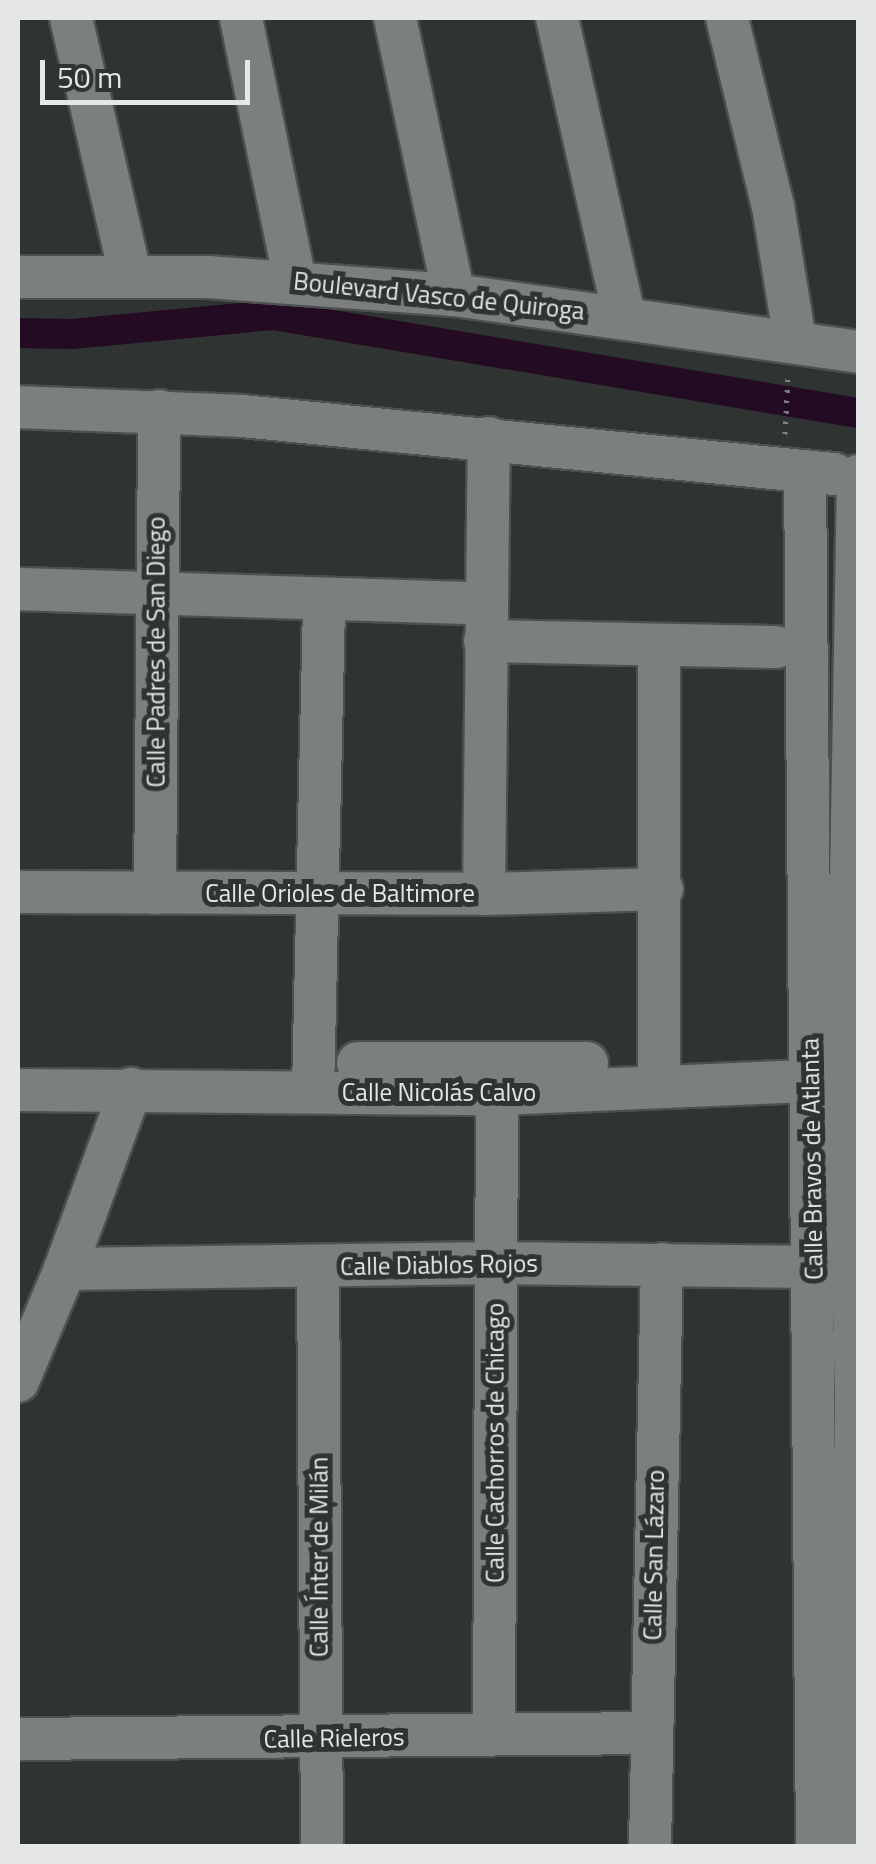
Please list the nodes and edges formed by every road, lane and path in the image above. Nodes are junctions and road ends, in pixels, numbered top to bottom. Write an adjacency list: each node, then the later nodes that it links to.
1 (70, 18): 6 (street)
2 (241, 18): 8 (street)
3 (395, 18): 9 (street)
4 (557, 18): 10 (street)
5 (727, 18): 12 (street)
6 (130, 274): 7 (street, Boulevard Vasco de Quiroga); 8 (street, Boulevard Vasco de Quiroga)
7 (18, 277)
8 (294, 281): 9 (street, Boulevard Vasco de Quiroga)
9 (454, 294): 10 (street, Boulevard Vasco de Quiroga)
10 (624, 315): 12 (street, Boulevard Vasco de Quiroga)
11 (858, 352): 12 (street, Boulevard Vasco de Quiroga)
12 (791, 356): 16 (path)
13 (18, 408): 14 (street)
14 (159, 411): 15 (street); 19 (street, Calle Padres de San Diego)
15 (489, 438): 16 (street); 21 (street)
16 (795, 455): 17 (street); 31 (street, Calle Bravos de Atlanta)
17 (858, 477): 31 (street, Calle Bravos de Atlanta)
18 (18, 589): 19 (street)
19 (156, 594): 20 (street); 27 (street, Calle Padres de San Diego)
20 (324, 600): 21 (street); 26 (street)
21 (486, 622): 23 (street); 28 (street)
22 (776, 646): 23 (street)
23 (659, 647): 24 (street)
24 (662, 889): 28 (street, Calle Orioles de Baltimore); 30 (street)
25 (18, 892): 27 (street, Calle Orioles de Baltimore)
26 (316, 892): 27 (street, Calle Orioles de Baltimore); 28 (street, Calle Orioles de Baltimore); 32 (street)
27 (155, 893)
28 (484, 894)
29 (18, 1061): 32 (street, Calle Nicolás Calvo)
30 (660, 1063): 31 (street, Calle Nicolás Calvo); 32 (street, Calle Nicolás Calvo)
31 (839, 1067): 35 (street, Calle Nicolás Calvo); 39 (street, Calle Bravos de Atlanta); 46 (street, Calle Bravos de Atlanta)
32 (312, 1077): 33 (street, Calle Nicolás Calvo); 35 (street, Calle Nicolás Calvo)
33 (132, 1088): 34 (street, Calle Nicolás Calvo); 40 (street)
34 (18, 1090)
35 (497, 1094): 36 (street, Calle Cachorros de Chicago)
36 (494, 1262): 37 (street, Calle Diablos Rojos); 38 (street, Calle Diablos Rojos); 42 (street, Calle Cachorros de Chicago)
37 (662, 1264): 39 (street, Calle Diablos Rojos); 43 (street, Calle San Lázaro)
38 (318, 1267): 40 (street, Calle Diablos Rojos); 45 (street, Calle Ínter de Milán)
39 (813, 1267): 49 (street, Calle Bravos de Atlanta)
40 (65, 1269): 41 (street)
41 (18, 1381)
42 (494, 1733): 43 (street, Calle Rieleros); 45 (street, Calle Rieleros)
43 (650, 1733): 48 (street, Calle San Lázaro)
44 (18, 1739): 45 (street, Calle Rieleros)
45 (320, 1740): 47 (street, Calle Ínter de Milán)
46 (854, 1740): 50 (street, Calle Bravos de Atlanta)
47 (322, 1846)
48 (650, 1846)
49 (817, 1846)
50 (852, 1846)

